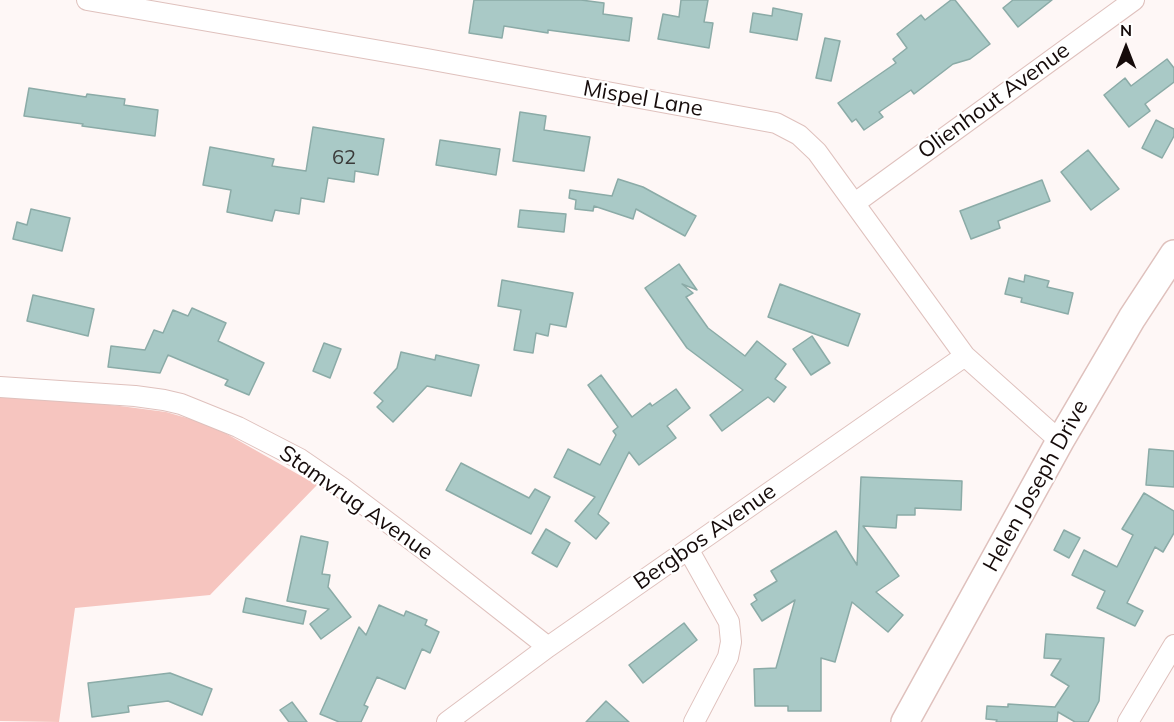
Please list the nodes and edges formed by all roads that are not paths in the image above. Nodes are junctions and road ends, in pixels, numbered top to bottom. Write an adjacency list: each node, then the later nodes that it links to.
1 (92, 0): 3 (street, Mispel Lane)
2 (1126, 2): 3 (street, Olienhout Avenue)
3 (855, 203): 5 (street, Mispel Lane)
4 (1174, 254): 7 (street, Helen Joseph Drive)
5 (965, 356): 7 (street, Mispel Lane); 8 (street, Bergbos Avenue)
6 (0, 387): 10 (street, Stamvrug Avenue)
7 (1060, 441): 13 (street, Helen Joseph Drive)
8 (688, 549): 10 (street, Bergbos Avenue); 12 (street)
9 (1174, 645): 14 (street)
10 (548, 647): 11 (street, Bergbos Avenue)
11 (447, 722)
12 (694, 722)
13 (905, 722)
14 (1128, 722)

